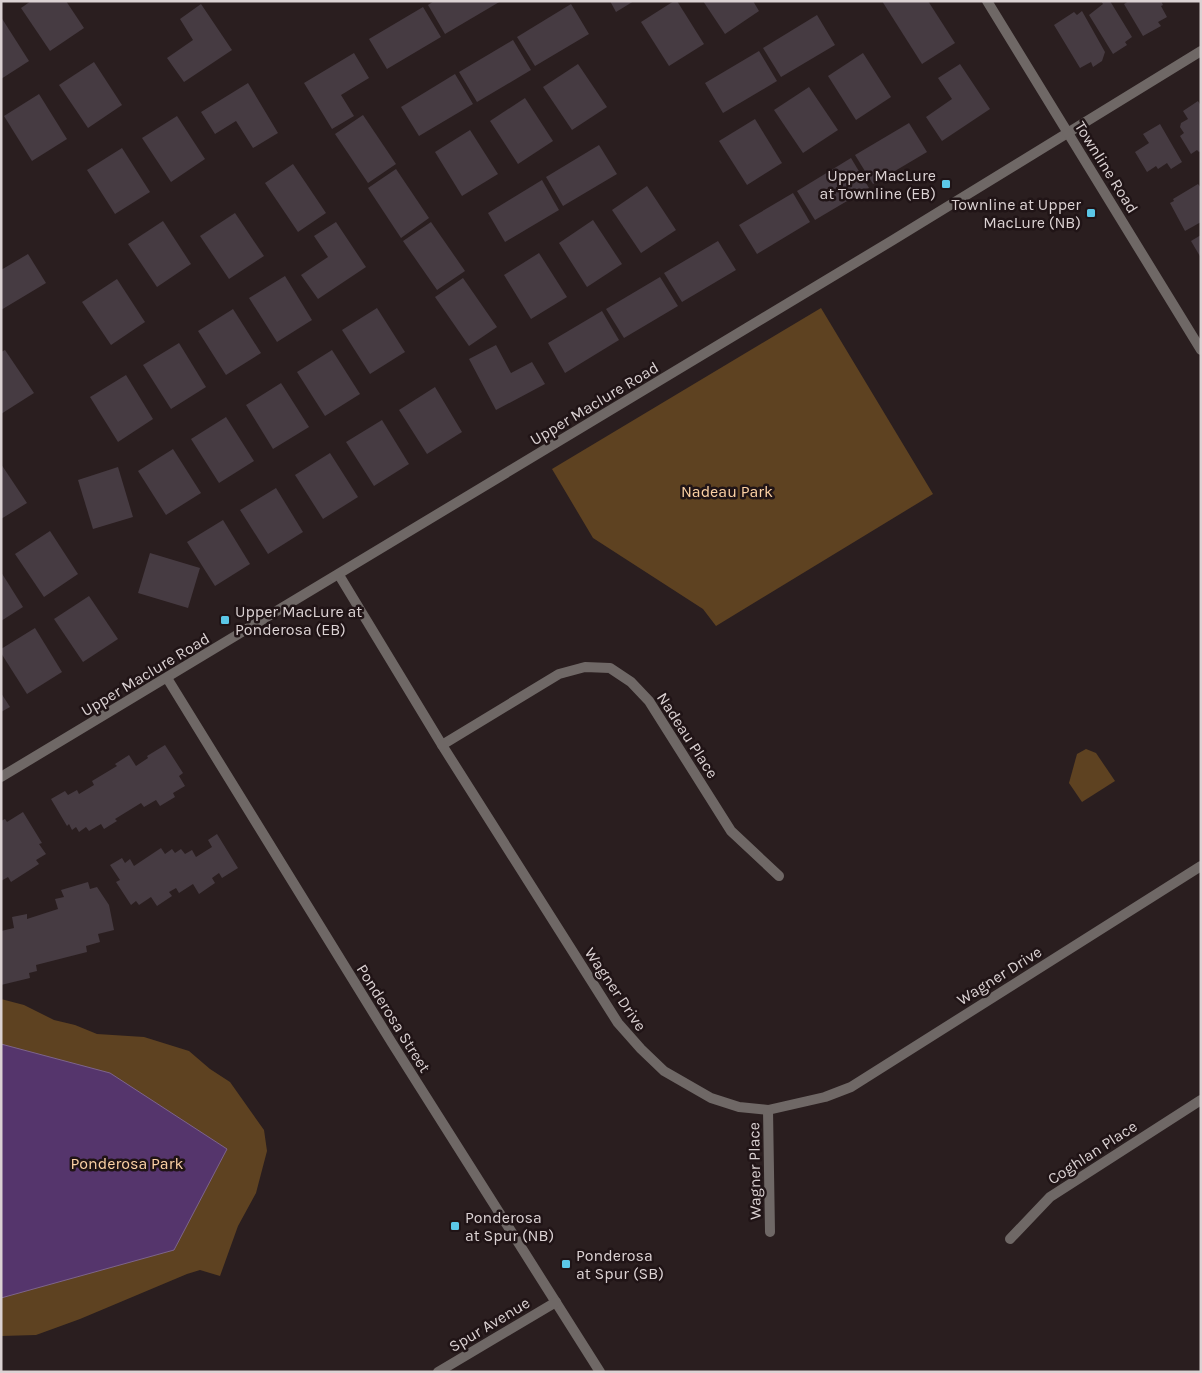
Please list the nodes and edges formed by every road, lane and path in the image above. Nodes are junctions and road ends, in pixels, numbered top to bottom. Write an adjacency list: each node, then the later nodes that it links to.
1 (987, 1): 3 (street, Townline Road)
2 (1201, 51): 3 (street, Upper Maclure Road)
3 (1069, 133): 4 (street, Townline Road); 5 (street, Upper Maclure Road)
4 (1201, 350)
5 (339, 575): 6 (street, Upper Maclure Road); 7 (street, Wagner Drive)
6 (167, 678): 8 (street, Upper Maclure Road); 15 (street, Ponderosa Street)
7 (442, 745): 10 (street, Nadeau Place); 12 (street, Wagner Drive)
8 (1, 777)
9 (1201, 866): 12 (street, Wagner Drive)
10 (779, 876)
11 (1201, 1100): 14 (street, Coghlan Place)
12 (768, 1110): 13 (street, Wagner Place)
13 (770, 1232)
14 (1010, 1240)
15 (556, 1302): 16 (street, Spur Avenue); 17 (street, Ponderosa Street)
16 (438, 1372)
17 (600, 1372)

